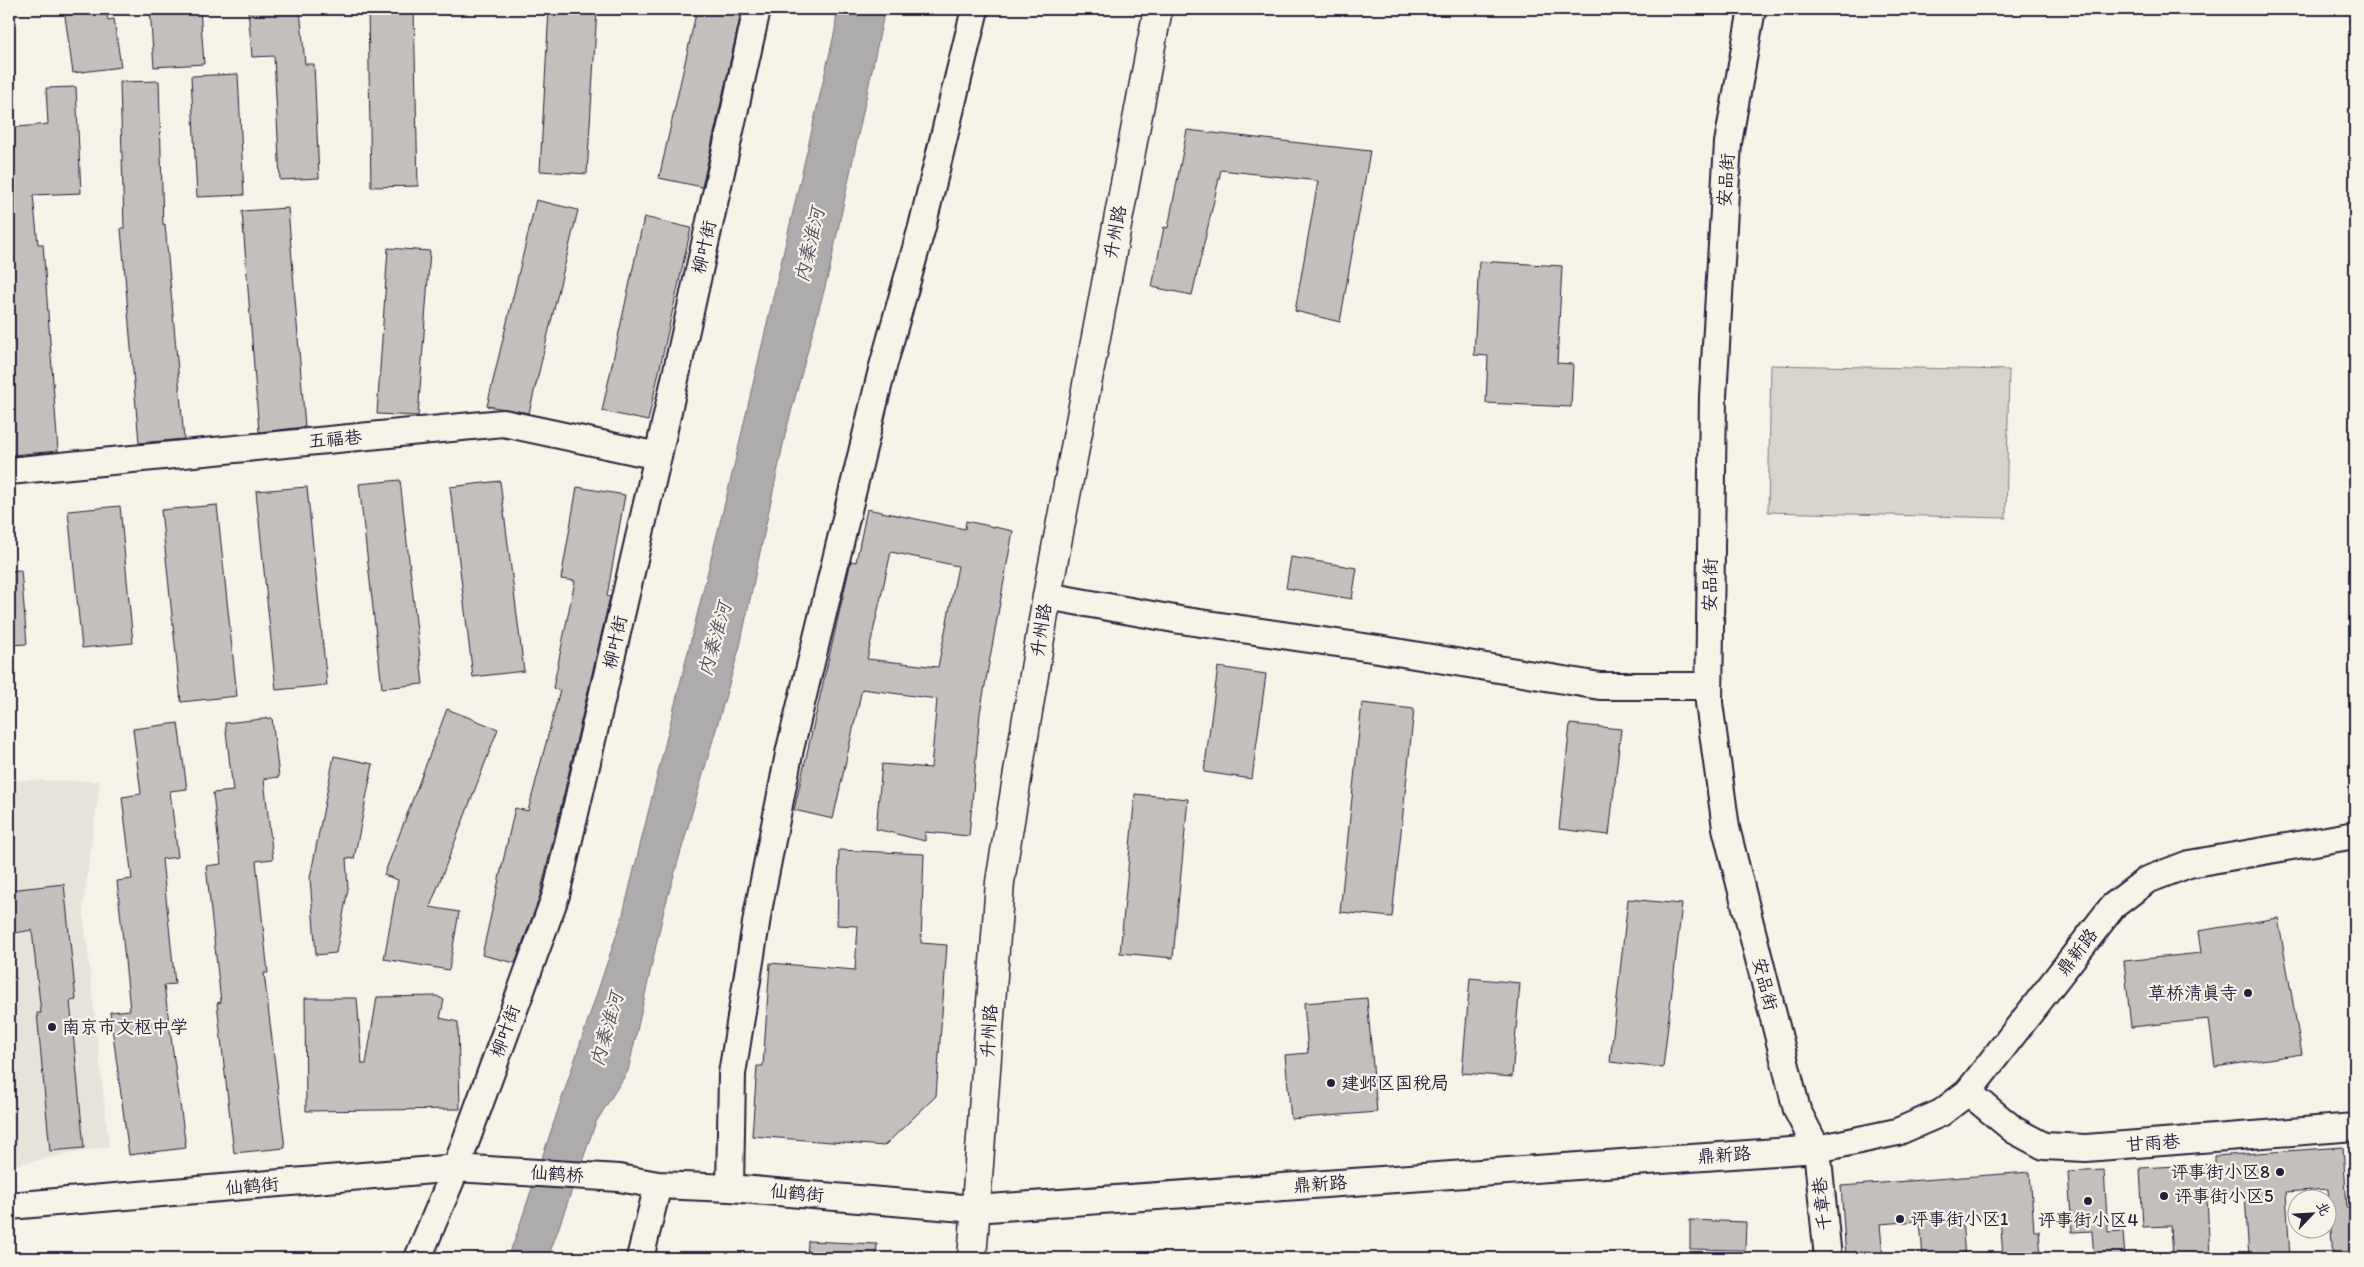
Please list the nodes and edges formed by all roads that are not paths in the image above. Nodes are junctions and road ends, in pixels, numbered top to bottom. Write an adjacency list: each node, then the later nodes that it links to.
1 (757, 9): 5 (street, 柳叶街)
2 (975, 9): 17 (street)
3 (1158, 9): 7 (main road, 升州路)
4 (1752, 9): 8 (street, 安品街)
5 (658, 456): 6 (street, 五福巷); 13 (street, 柳叶街)
6 (9, 471)
7 (1046, 596): 8 (street); 19 (main road, 升州路)
8 (1709, 686): 12 (street, 安品街)
9 (2355, 835): 10 (street, 鼎新路)
10 (1968, 1092): 11 (street, 甘雨巷); 12 (street, 鼎新路)
11 (2355, 1128)
12 (1817, 1149): 19 (street, 鼎新路); 23 (street, 千章巷)
13 (456, 1168): 14 (street, 仙鹤街); 18 (street, 仙鹤街); 20 (street, 柳叶街)
14 (496, 1170): 15 (street, 仙鹤桥)
15 (619, 1178): 16 (street, 仙鹤街)
16 (658, 1185): 17 (street, 仙鹤街); 21 (street)
17 (730, 1188): 19 (street, 仙鹤街)
18 (9, 1206)
19 (976, 1209): 22 (main road, 升州路)
20 (418, 1258)
21 (640, 1258)
22 (972, 1258)
23 (1828, 1258)

